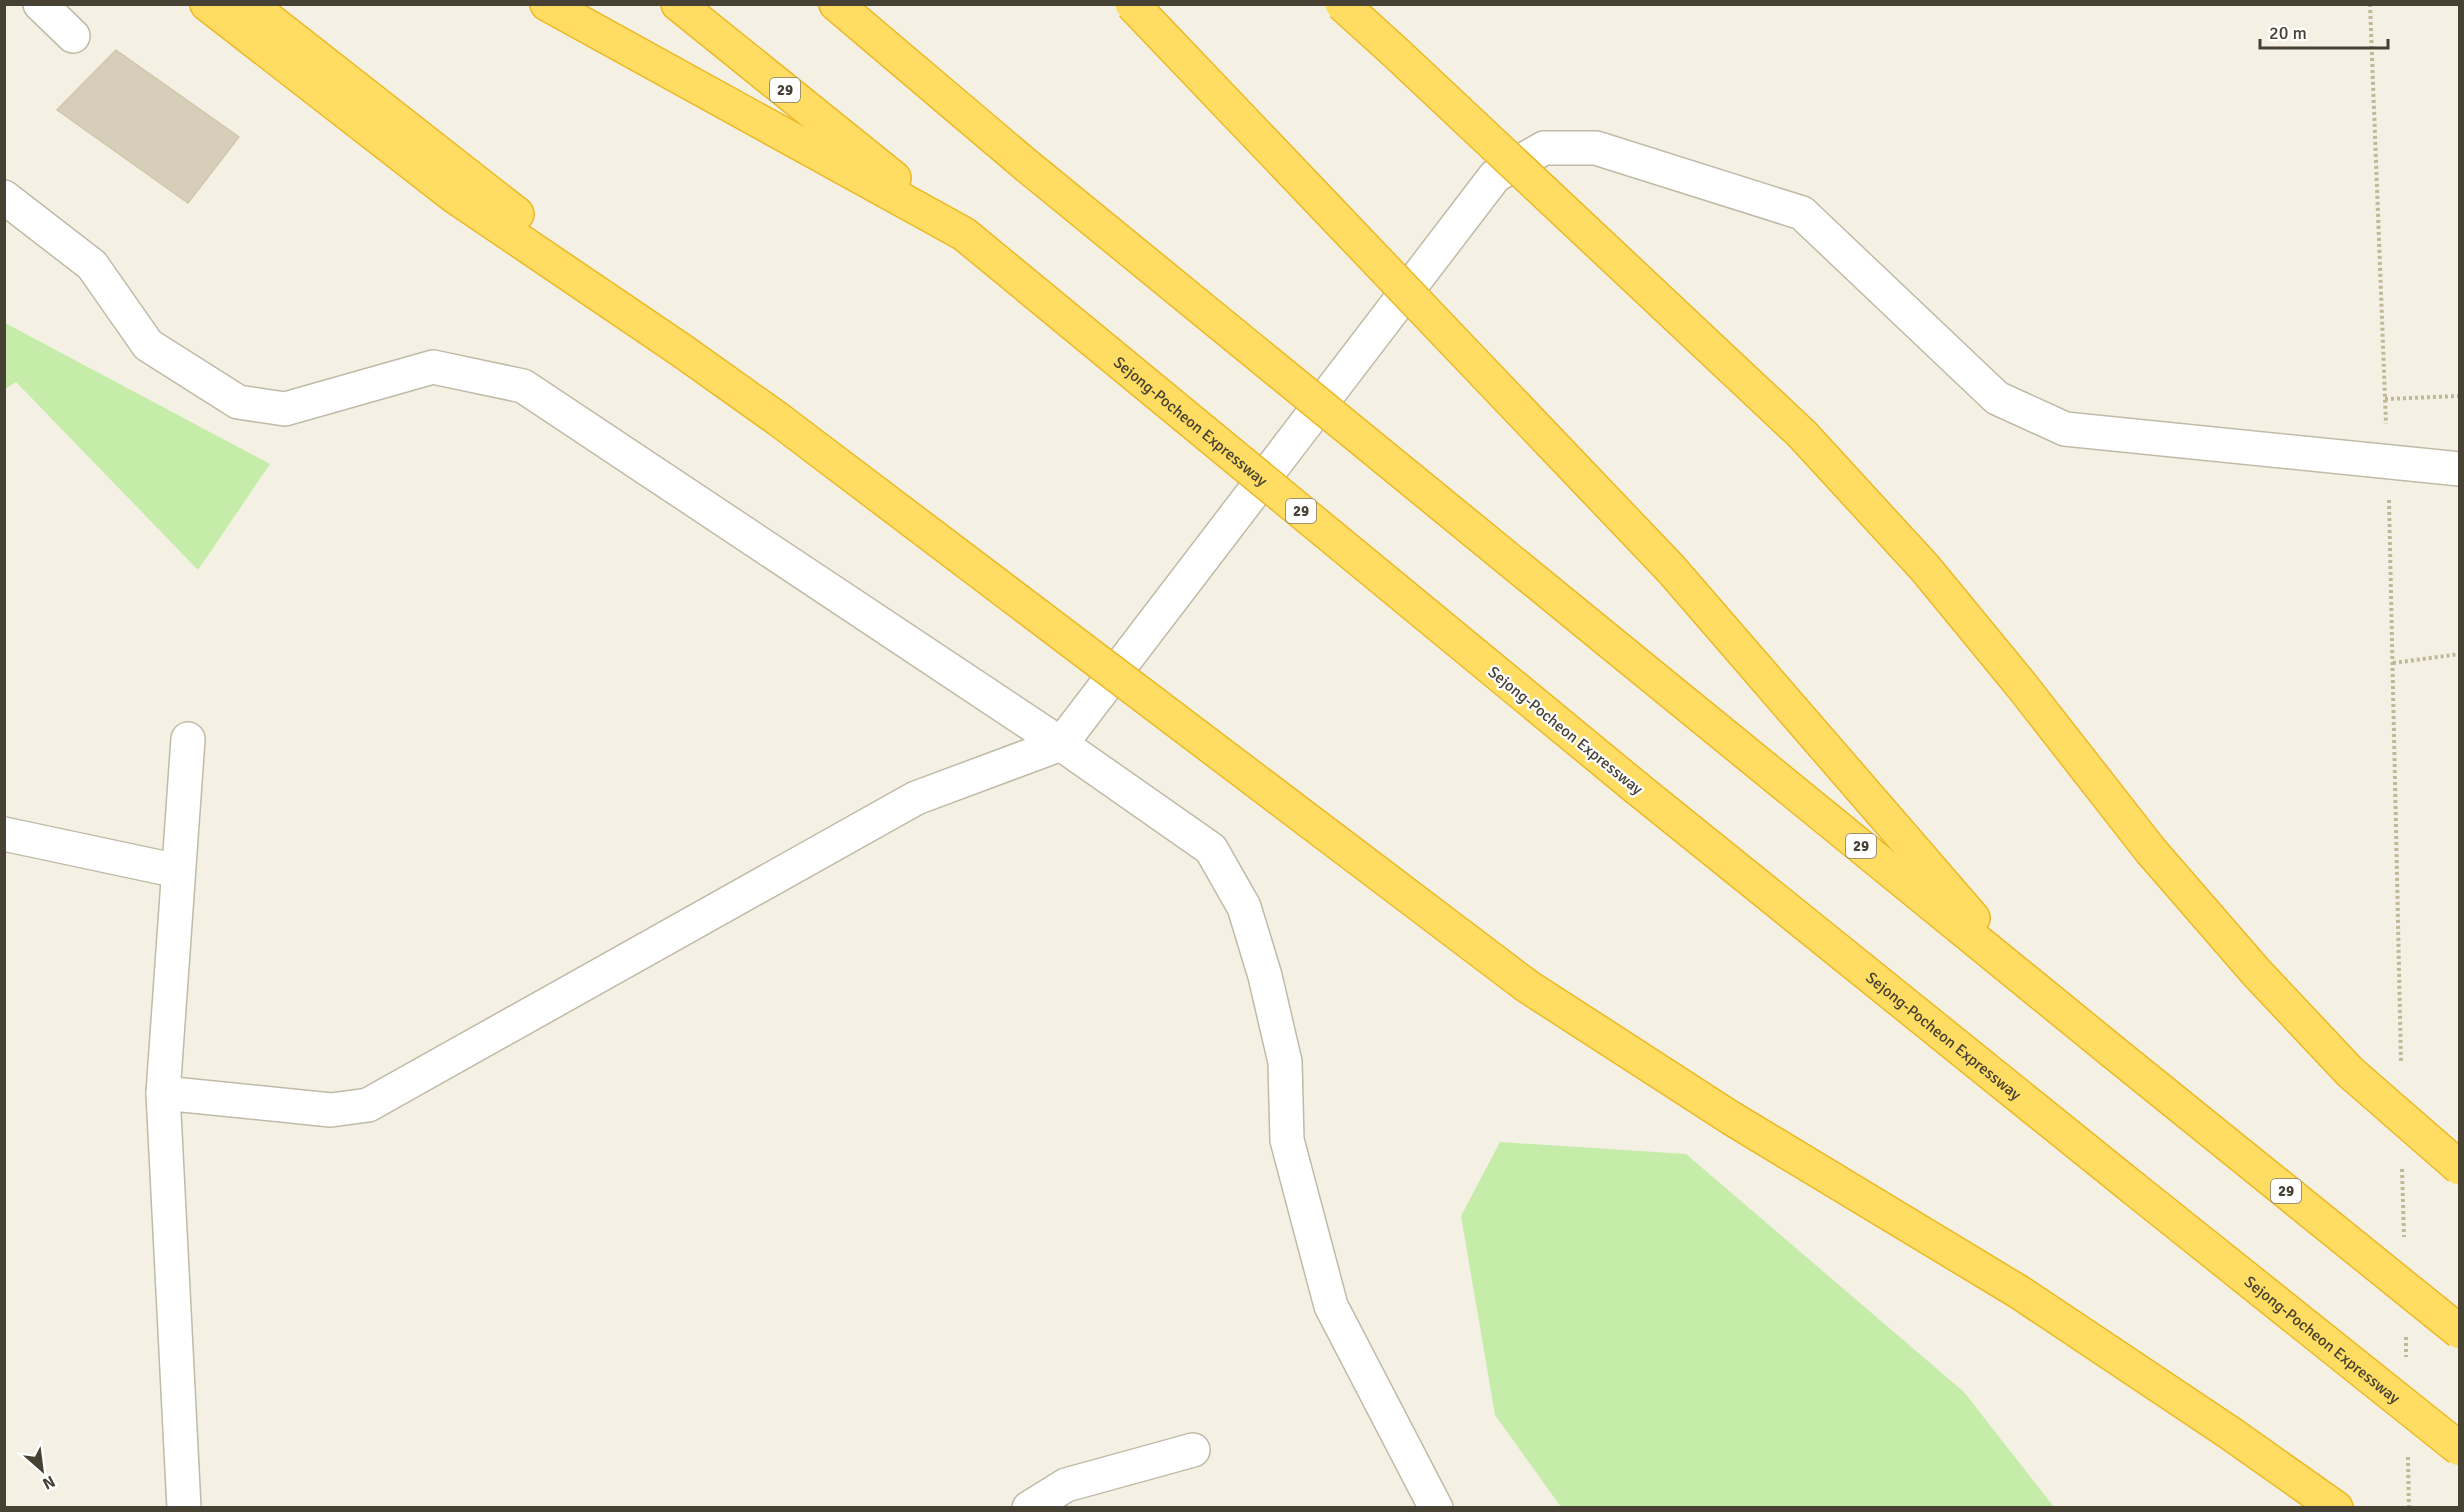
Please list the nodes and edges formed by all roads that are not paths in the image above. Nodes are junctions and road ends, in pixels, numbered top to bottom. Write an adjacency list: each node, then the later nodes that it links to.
1 (40, 4): 10 (street)
2 (207, 4): 14 (highway)
3 (249, 4): 14 (highway)
4 (547, 4): 11 (highway)
5 (569, 4): 11 (highway)
6 (678, 4): 13 (highway, Sejong-Pocheon Expressway / 29)
7 (836, 4): 20 (highway, 29, bridge)
8 (1132, 4): 20 (highway, bridge)
9 (1342, 4): 22 (highway, bridge)
10 (73, 36)
11 (623, 47): 13 (highway)
12 (4, 197): 17 (street)
13 (964, 234): 24 (highway, Sejong-Pocheon Expressway / 29, bridge)
14 (778, 419): 29 (highway, bridge)
15 (2460, 469): 17 (street)
16 (188, 739): 19 (street)
17 (1061, 744): 21 (street); 28 (street)
18 (4, 834): 19 (street)
19 (178, 871): 21 (street)
20 (2031, 985): 23 (highway, 29, bridge)
21 (163, 1093): 26 (street)
22 (2460, 1168)
23 (2460, 1332)
24 (2460, 1449)
25 (1193, 1450): 27 (street)
26 (184, 1508)
27 (1029, 1508)
28 (1436, 1508)
29 (2336, 1508)

